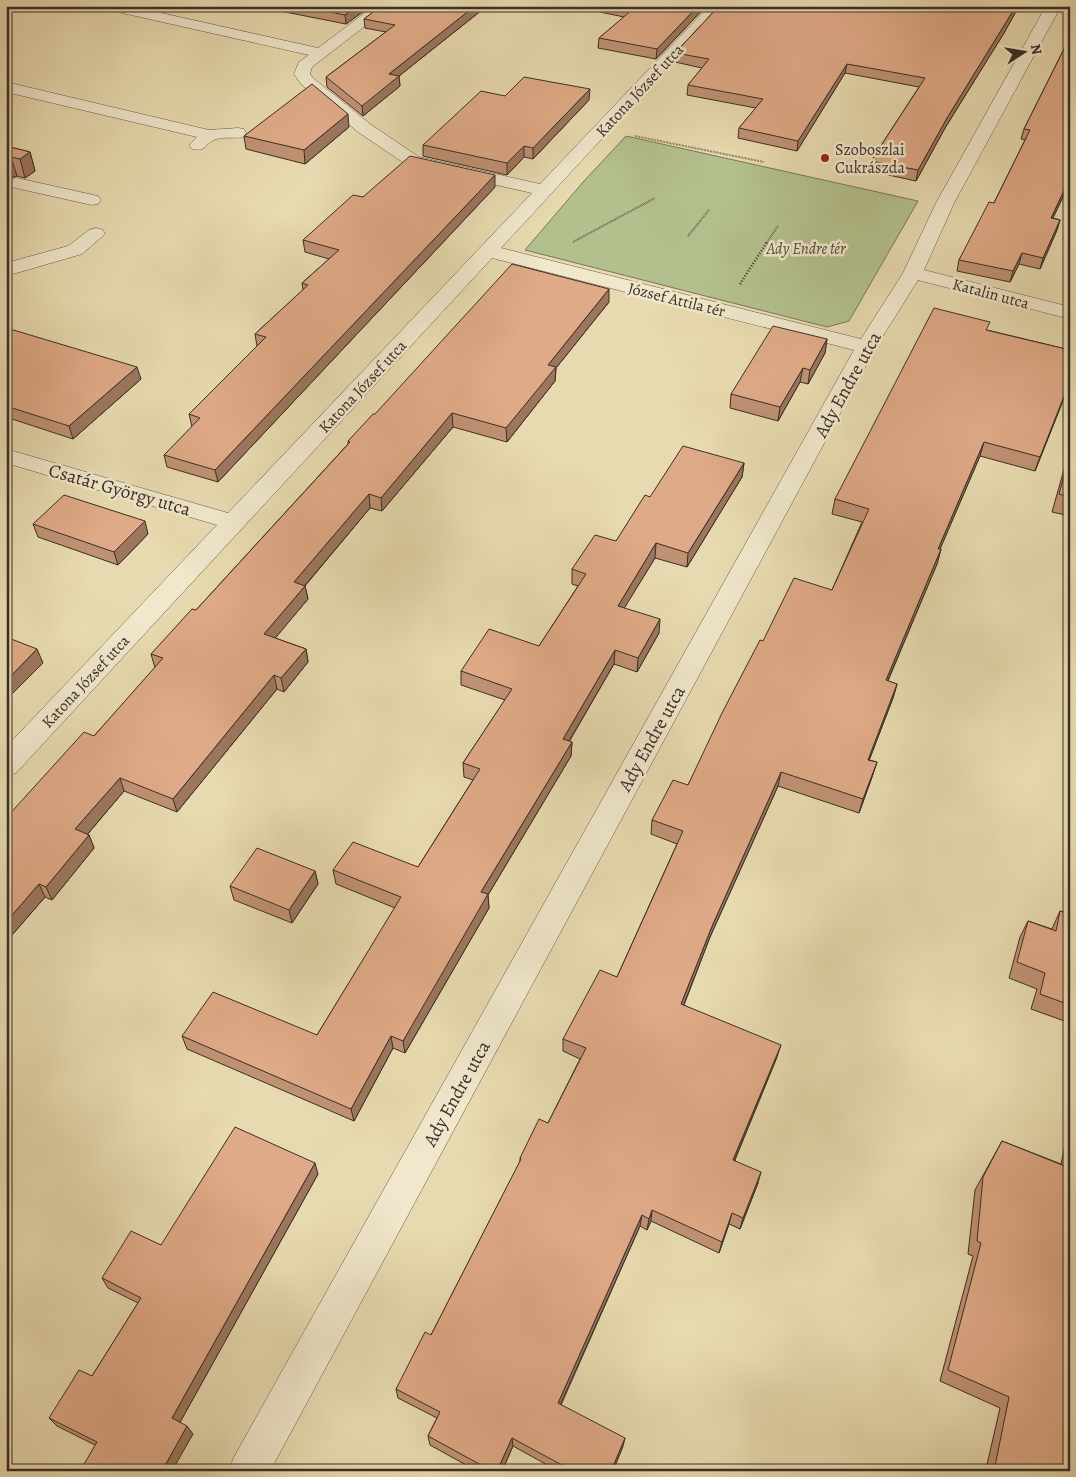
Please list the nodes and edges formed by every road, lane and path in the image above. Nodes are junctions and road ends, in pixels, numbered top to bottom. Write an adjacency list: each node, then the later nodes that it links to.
1 (109, 6): 5 (street)
2 (384, 6): 5 (street)
3 (717, 6): 7 (street, Katona József utca)
4 (1054, 6): 21 (street, Ady Endre utca)
5 (321, 53): 11 (street)
6 (6, 87): 8 (street)
7 (602, 129): 9 (path); 11 (street, Katona József utca)
8 (238, 133)
9 (764, 162)
10 (17, 183): 13 (street)
11 (544, 190): 18 (street, Katona József utca)
12 (655, 198): 19 (path)
13 (92, 200)
14 (709, 210): 17 (path)
15 (778, 226): 22 (path)
16 (96, 234): 20 (street)
17 (688, 236)
18 (488, 251): 19 (street, József Attila tér); 26 (street, Katona József utca)
19 (535, 263): 24 (street, József Attila tér)
20 (6, 270)
21 (913, 272): 23 (street, Katalin utca); 24 (street, Ady Endre utca)
22 (740, 285)
23 (1070, 313)
24 (866, 347): 28 (street, Ady Endre utca)
25 (6, 456): 26 (street, Csatár György utca)
26 (234, 522): 27 (street, Katona József utca)
27 (6, 765)
28 (248, 1471)

